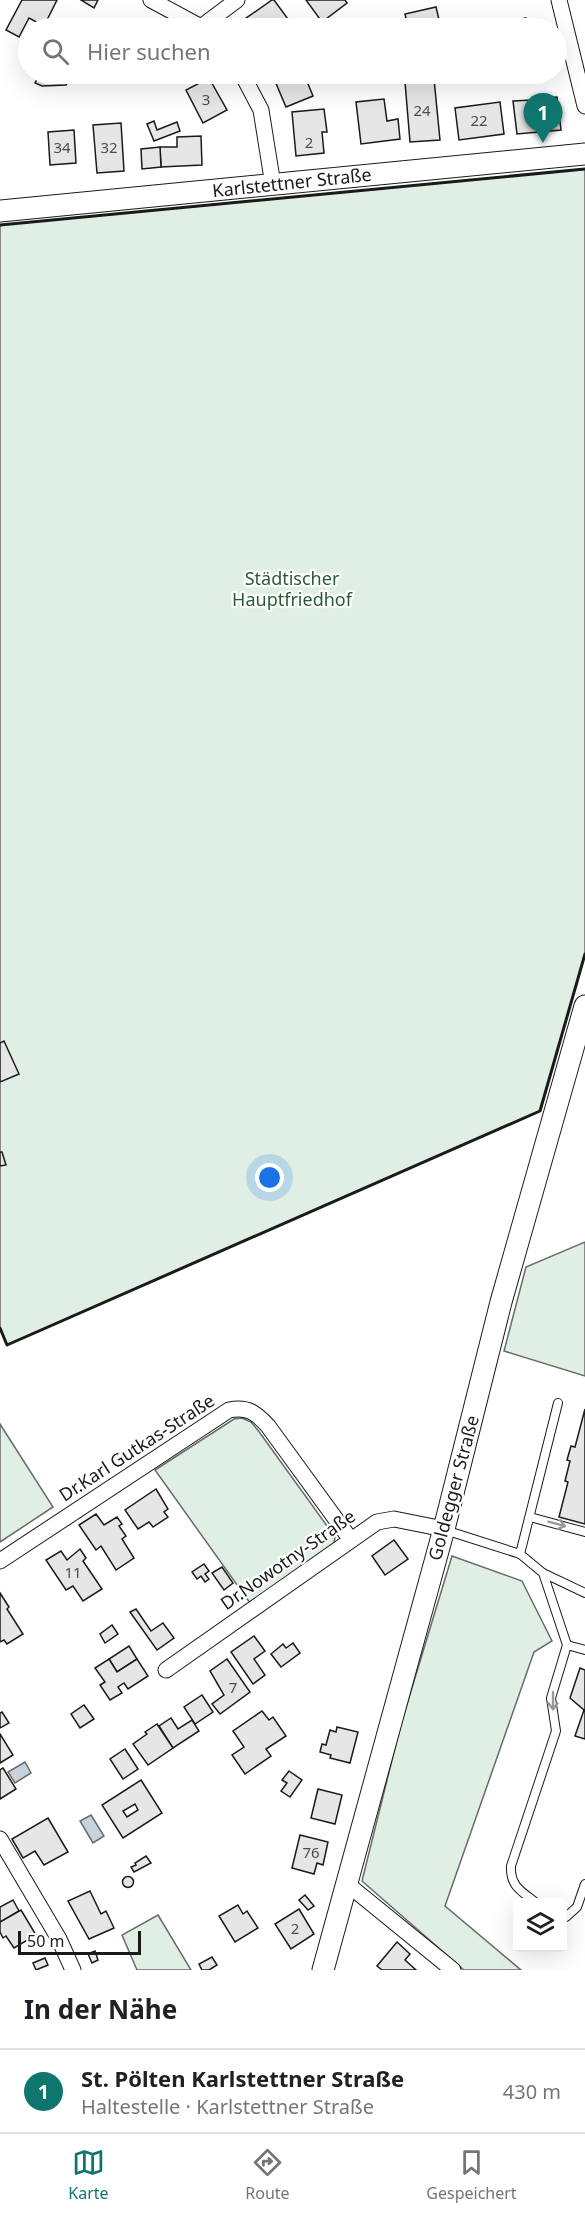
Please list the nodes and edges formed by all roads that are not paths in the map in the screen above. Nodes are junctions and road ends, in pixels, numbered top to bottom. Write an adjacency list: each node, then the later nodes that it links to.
1 (151, 0): 4 (street)
2 (237, 0): 5 (street)
3 (559, 0): 6 (street)
4 (184, 18)
5 (214, 18)
6 (563, 18)
7 (567, 33): 9 (street)
8 (247, 84): 11 (street)
9 (585, 106)
10 (585, 154): 11 (street, Karlstettner Straße)
11 (273, 184): 12 (street, Karlstettner Straße)
12 (0, 211)
13 (585, 1006): 16 (street, Goldegger Straße)
14 (558, 1403): 15 (lane)
15 (530, 1517): 17 (lane, one-way to 17); 19 (lane)
16 (444, 1529): 18 (street, Dr.Nowotny-Straße); 19 (lane); 27 (street, Goldegger Straße)
17 (585, 1532)
18 (351, 1540): 20 (street, Dr.Karl Gutkas-Straße); 25 (street, Dr.Nowotny-Straße)
19 (520, 1554): 21 (lane)
20 (0, 1561)
21 (543, 1573): 22 (lane); 23 (lane)
22 (585, 1593)
23 (567, 1645): 24 (lane); 29 (lane, one-way to 29)
24 (585, 1650)
25 (166, 1670)
26 (0, 1839): 31 (street)
27 (346, 1882): 32 (street, Goldegger Straße); 33 (street)
28 (585, 1884): 30 (lane)
29 (529, 1898)
30 (567, 1916)
31 (73, 1970)
32 (323, 1970)
33 (453, 1970)

